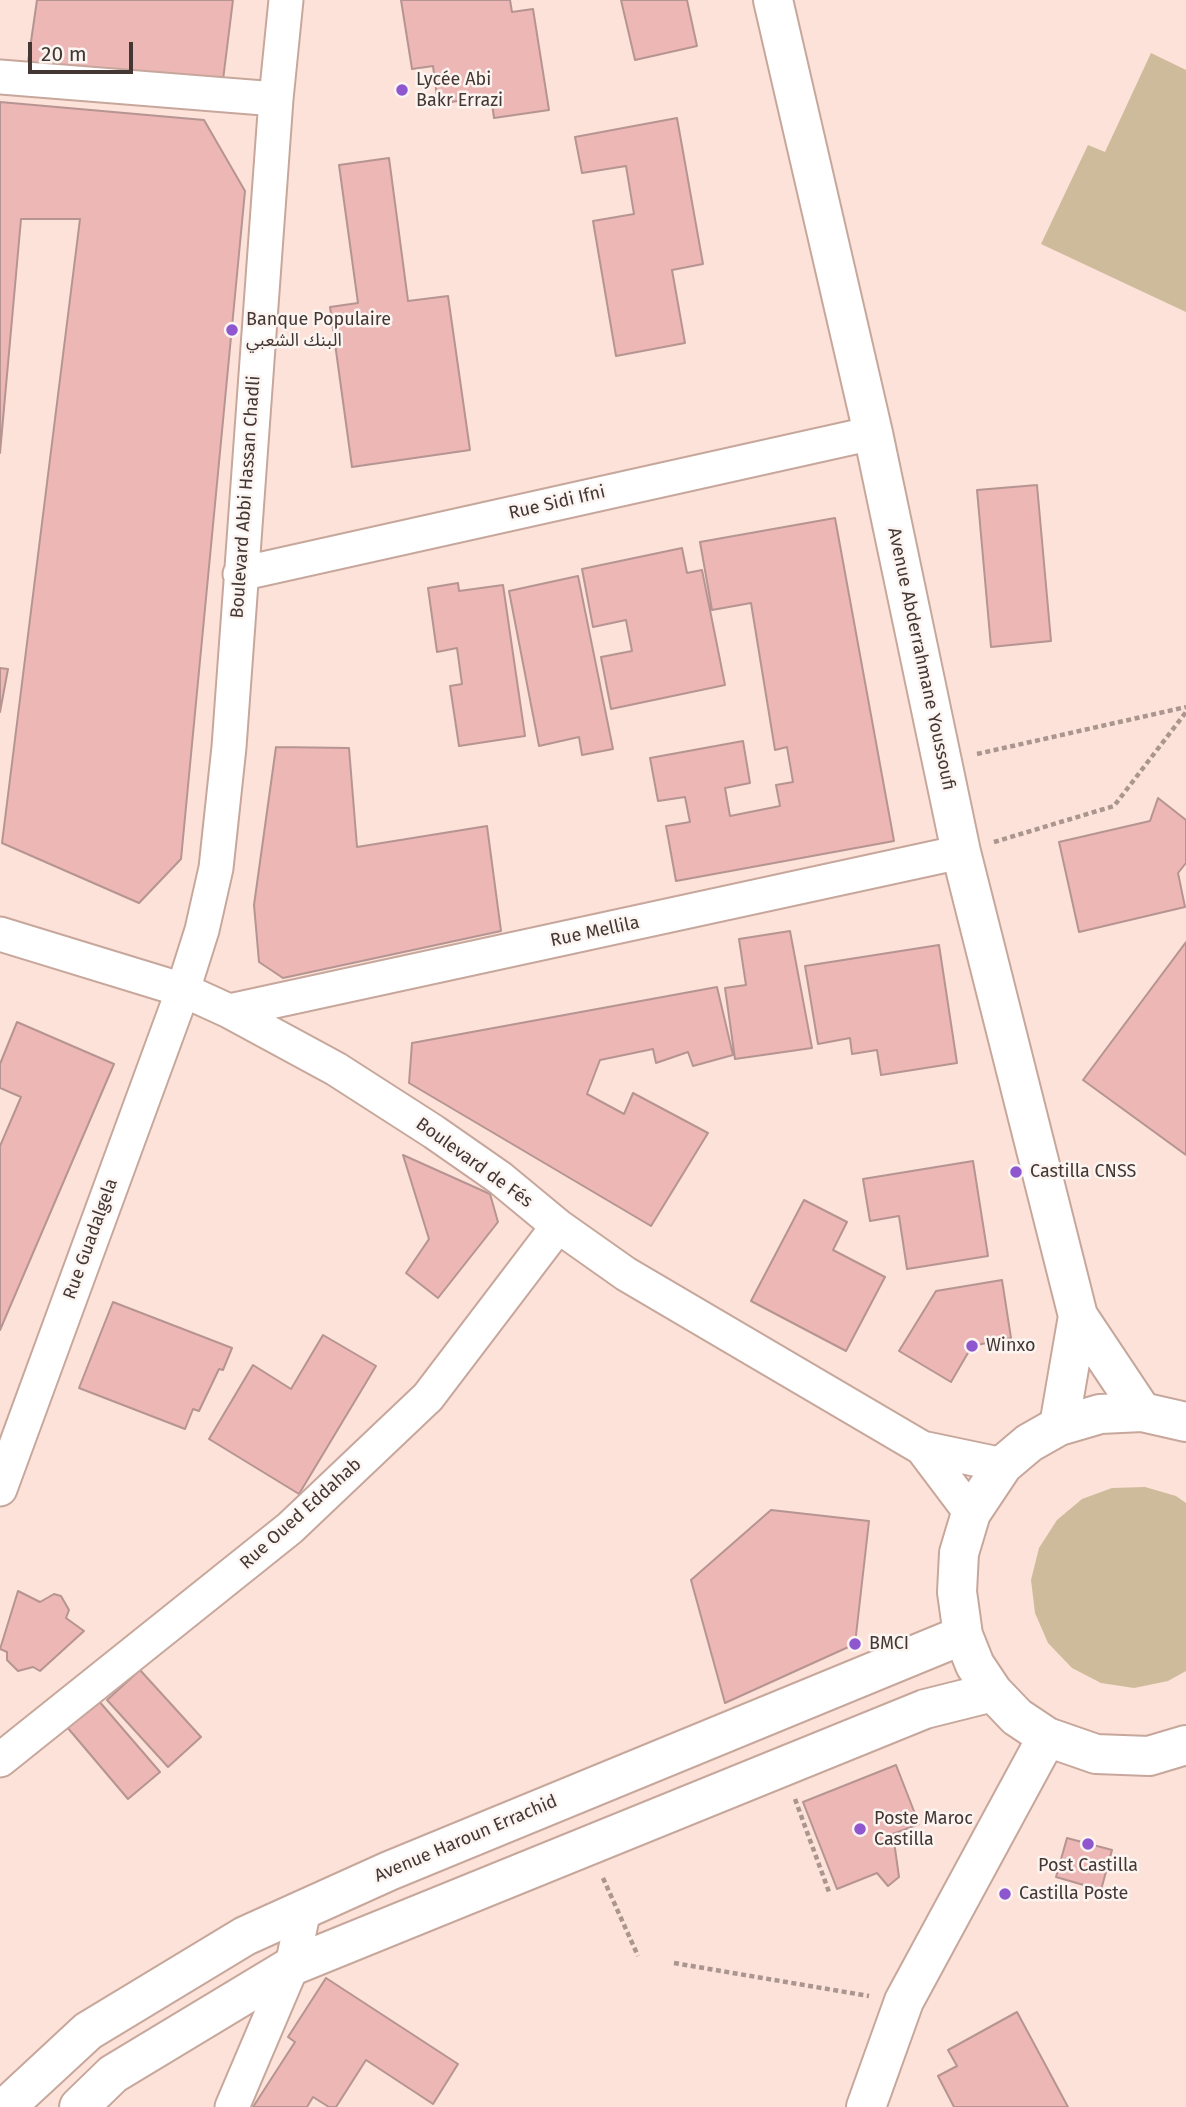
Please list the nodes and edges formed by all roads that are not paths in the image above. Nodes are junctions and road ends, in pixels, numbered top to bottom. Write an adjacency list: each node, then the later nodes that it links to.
1 (286, 0): 4 (street, Boulevard Abbi Hassan Chadli)
2 (774, 0): 5 (main road, Avenue Abderrahmane Youssoufi)
3 (0, 77): 4 (street)
4 (276, 99): 6 (street, Boulevard Abbi Hassan Chadli)
5 (873, 433): 6 (street, Rue Sidi Ifni); 7 (main road, Avenue Abderrahmane Youssoufi)
6 (240, 574): 9 (street, Boulevard Abbi Hassan Chadli)
7 (961, 852): 10 (street, Rue Mellila); 12 (main road, Avenue Abderrahmane Youssoufi)
8 (0, 934): 9 (street, Boulevard de Fés)
9 (183, 990): 10 (street, Boulevard de Fés); 18 (street, Rue Guadalgela)
10 (229, 1011): 11 (street, Boulevard de Fés)
11 (558, 1226): 16 (street, Boulevard de Fés); 24 (street, Rue Oued Eddahab)
12 (1078, 1316): 13 (main road, Avenue Abderrahmane Youssoufi); 15 (main road, Avenue Abderrahmane Youssoufi)
13 (1142, 1412): 14 (main road); 15 (main road)
14 (1186, 1422)
15 (1059, 1426): 17 (main road)
16 (922, 1448): 17 (street, Boulevard de Fés); 19 (street, Boulevard de Fés)
17 (1003, 1465): 19 (main road)
18 (0, 1489)
19 (971, 1513): 20 (main road)
20 (963, 1635): 21 (main road); 25 (main road, Avenue Haroun Errachid)
21 (993, 1692): 22 (main road); 26 (main road)
22 (1047, 1737): 23 (main road); 30 (main road)
23 (1186, 1745)
24 (0, 1760)
25 (304, 1909): 26 (street); 27 (main road, Avenue Haroun Errachid)
26 (292, 1966): 28 (main road); 29 (street)
27 (6, 2107)
28 (79, 2107)
29 (232, 2107)
30 (866, 2107)

